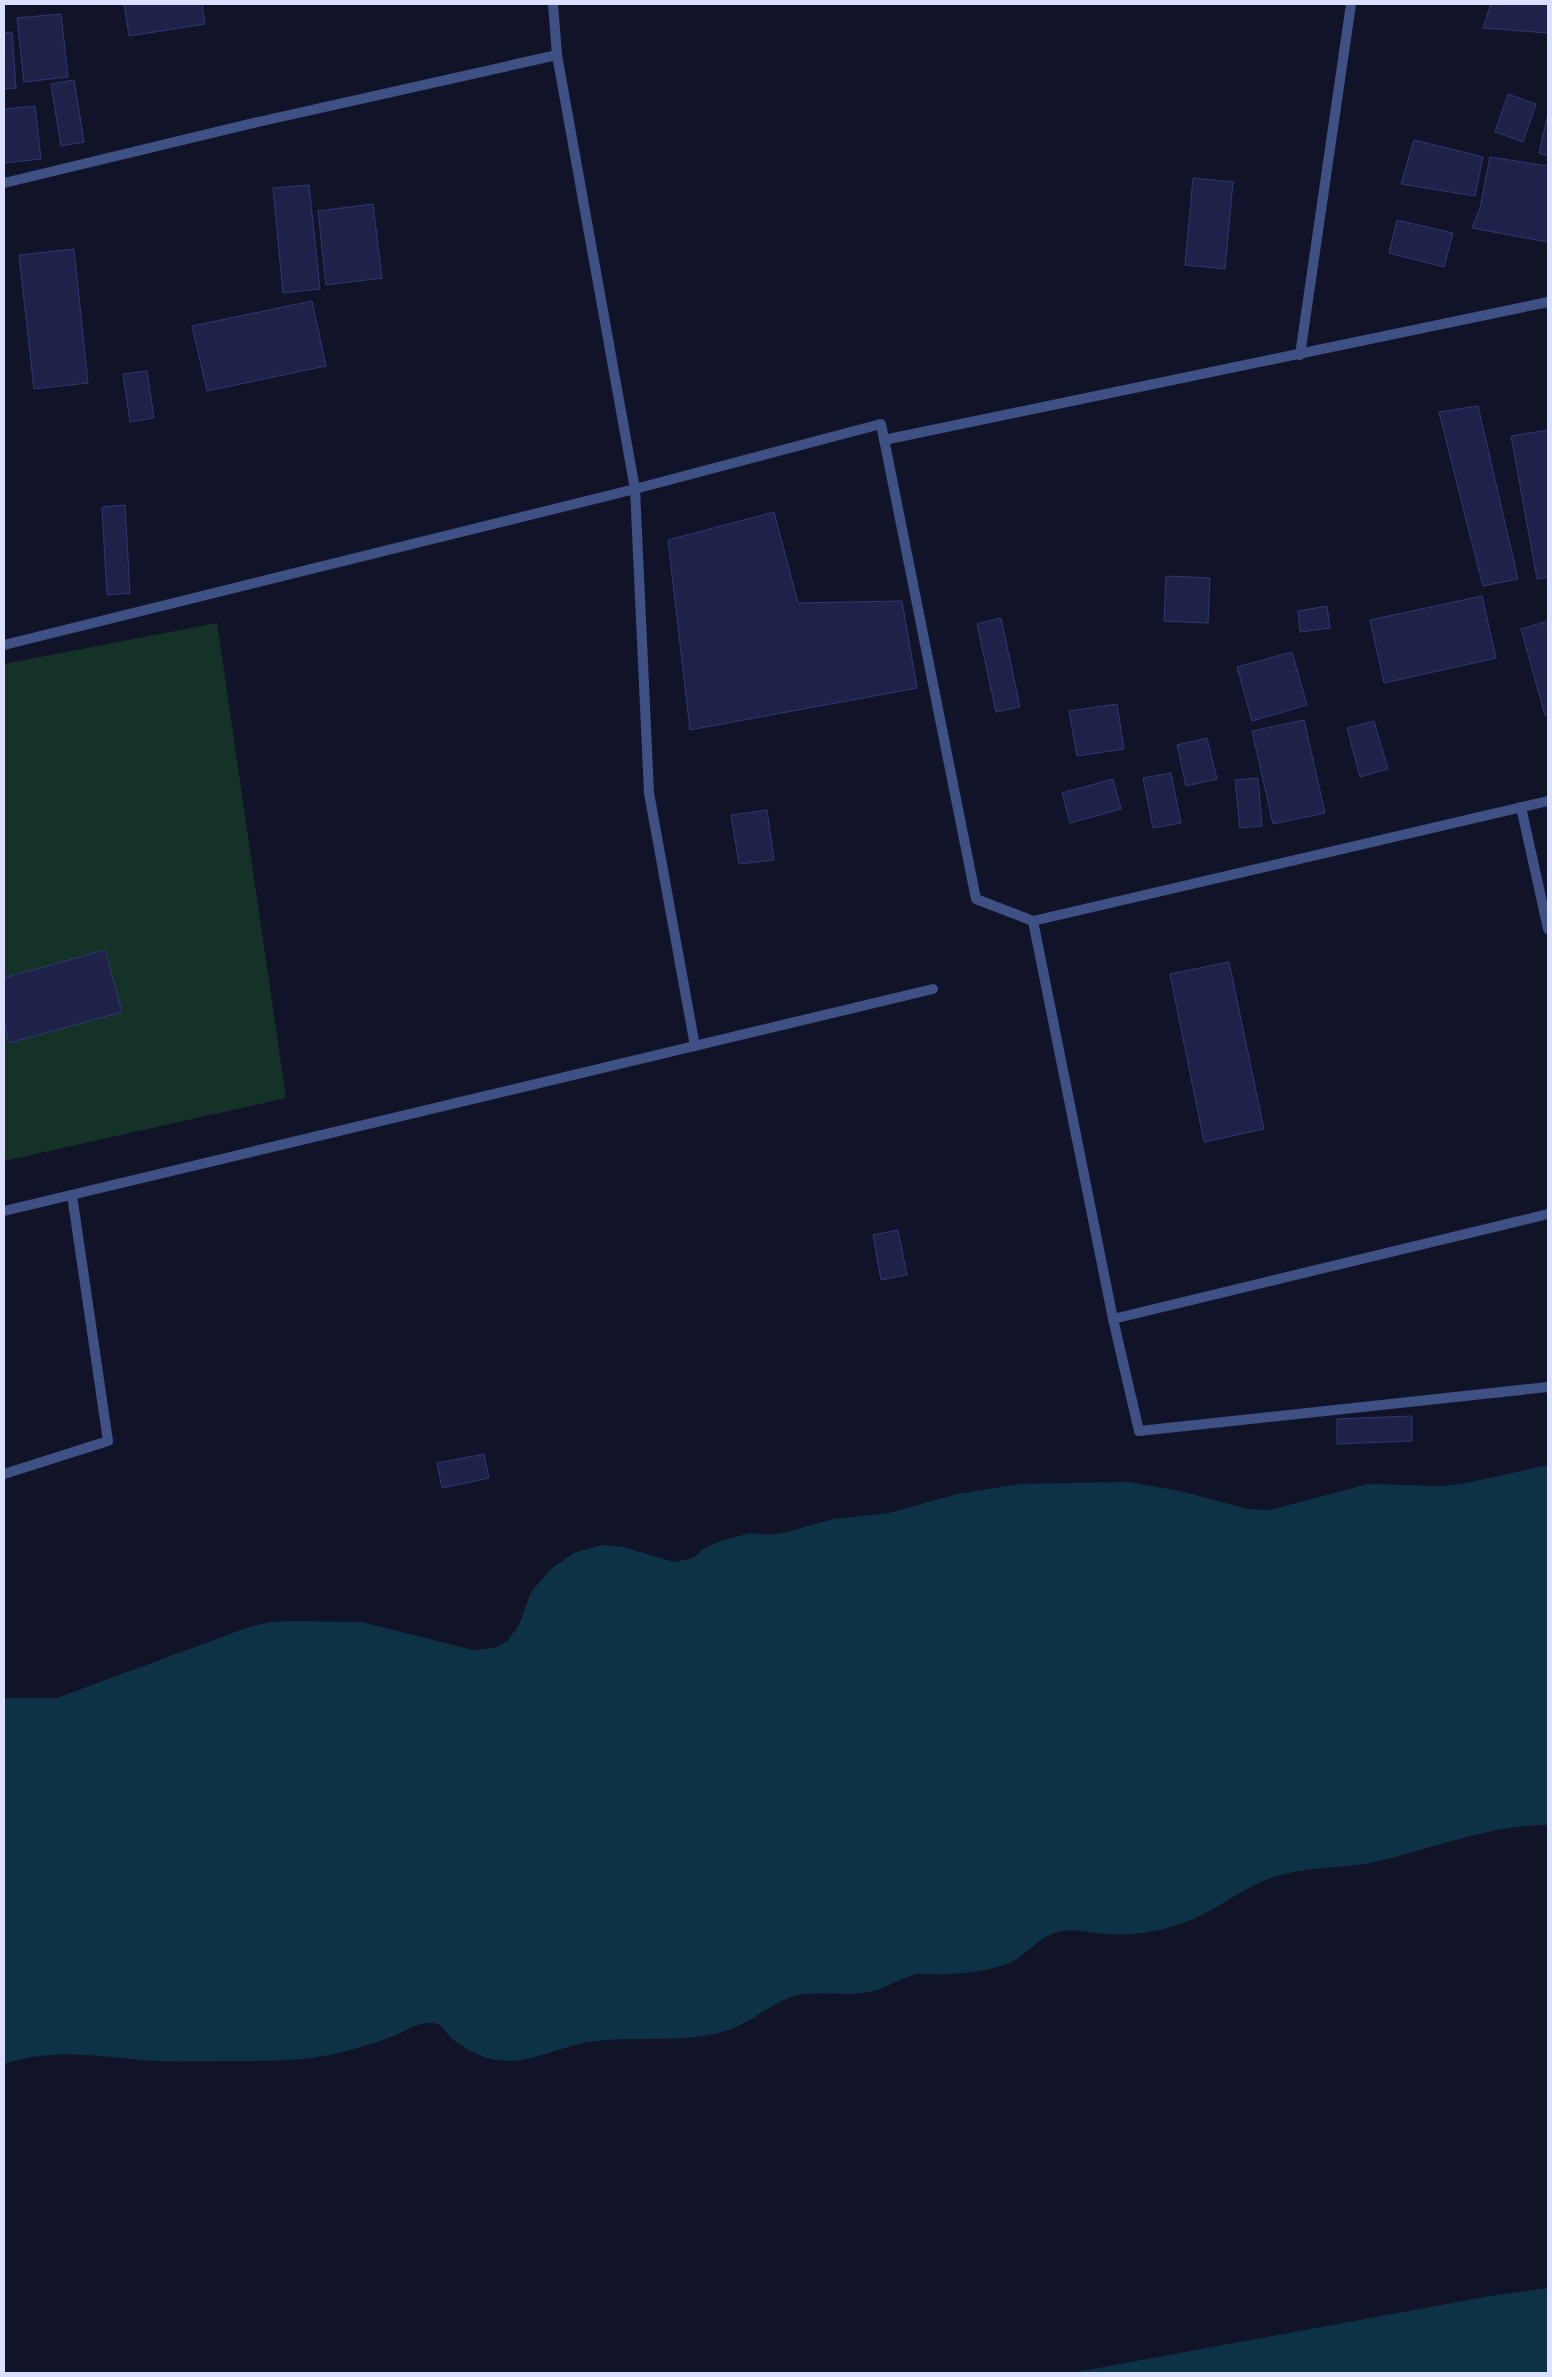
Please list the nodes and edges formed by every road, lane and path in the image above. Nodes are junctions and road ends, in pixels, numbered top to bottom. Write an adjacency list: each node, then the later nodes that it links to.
1 (554, 4): 3 (street)
2 (1351, 4): 6 (street)
3 (557, 55): 4 (street); 8 (street)
4 (4, 183)
5 (1548, 302): 6 (street)
6 (1300, 355): 7 (street)
7 (884, 440): 8 (street); 12 (street)
8 (635, 489): 9 (street); 15 (street)
9 (4, 645)
10 (1548, 801): 11 (street)
11 (1521, 807): 12 (street); 13 (street)
12 (1033, 920): 19 (street)
13 (1548, 929)
14 (933, 989): 15 (street)
15 (695, 1046): 16 (street)
16 (72, 1196): 17 (street); 21 (street)
17 (4, 1210)
18 (1548, 1214): 19 (street)
19 (1113, 1319): 20 (street)
20 (1548, 1387)
21 (4, 1474)

